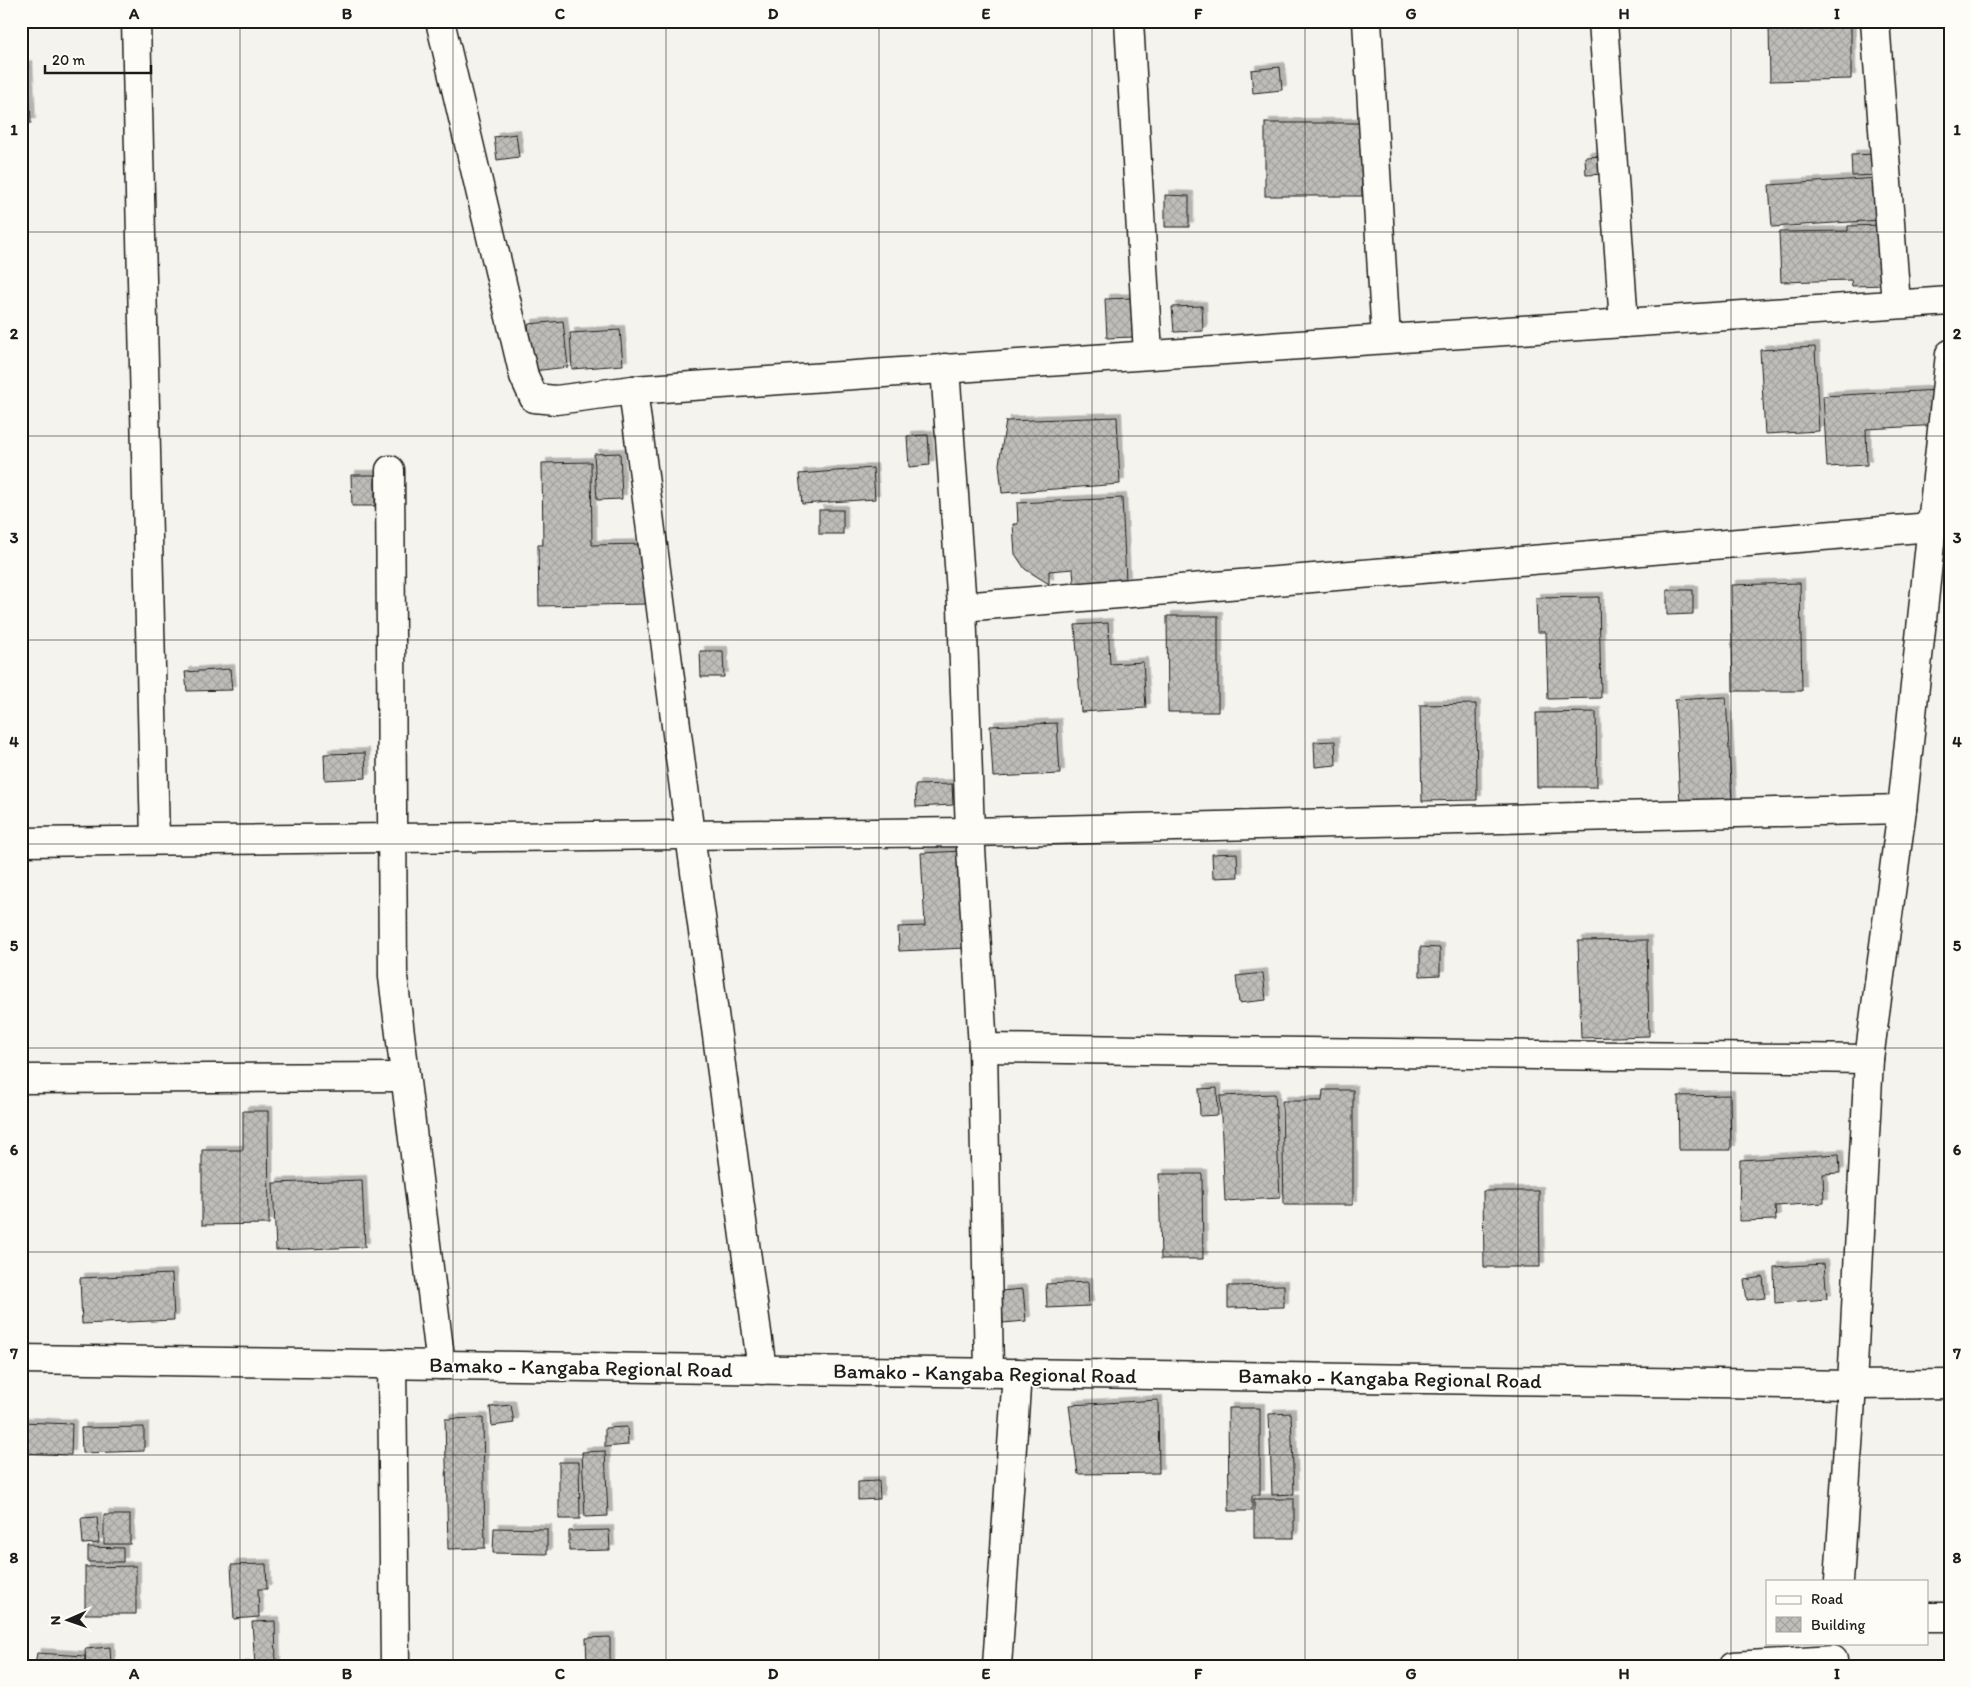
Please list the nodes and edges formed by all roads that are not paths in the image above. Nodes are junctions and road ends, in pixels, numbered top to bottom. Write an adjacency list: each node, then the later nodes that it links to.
1 (136, 21): 22 (street)
2 (440, 21): 14 (street)
3 (1129, 21): 11 (street)
4 (1367, 21): 10 (street)
5 (1603, 21): 9 (street)
6 (1875, 21): 8 (street)
7 (1950, 301): 8 (street)
8 (1896, 304): 9 (street)
9 (1624, 322): 10 (street)
10 (1386, 338): 11 (street)
11 (1148, 354): 13 (street)
12 (1950, 354): 16 (street)
13 (945, 368): 14 (street); 17 (street)
14 (634, 390): 20 (street)
15 (390, 470): 21 (street)
16 (1932, 527): 17 (street); 18 (street)
17 (962, 607): 19 (street)
18 (1902, 809): 19 (street); 25 (street)
19 (970, 832): 20 (street); 24 (street)
20 (690, 835): 21 (street); 31 (street)
21 (392, 838): 22 (street); 26 (street)
22 (155, 840): 23 (street)
23 (21, 842)
24 (983, 1048): 25 (street); 32 (street)
25 (1868, 1059): 35 (street)
26 (405, 1076): 27 (street); 30 (street)
27 (21, 1080)
28 (21, 1359): 29 (street, Bamako - Kangaba Regional Road)
29 (392, 1364): 30 (street, Bamako - Kangaba Regional Road); 40 (street)
30 (441, 1365): 31 (street, Bamako - Kangaba Regional Road)
31 (762, 1370): 32 (street, Bamako - Kangaba Regional Road)
32 (989, 1373): 33 (street, Bamako - Kangaba Regional Road)
33 (1017, 1373): 35 (street, Bamako - Kangaba Regional Road); 41 (street)
34 (1950, 1384): 35 (street, Bamako - Kangaba Regional Road)
35 (1852, 1385): 36 (street)
36 (1839, 1580)
37 (1928, 1617): 38 (street)
38 (1950, 1617)
39 (1833, 1656): 42 (street)
40 (395, 1666)
41 (997, 1666)
42 (1733, 1666)

